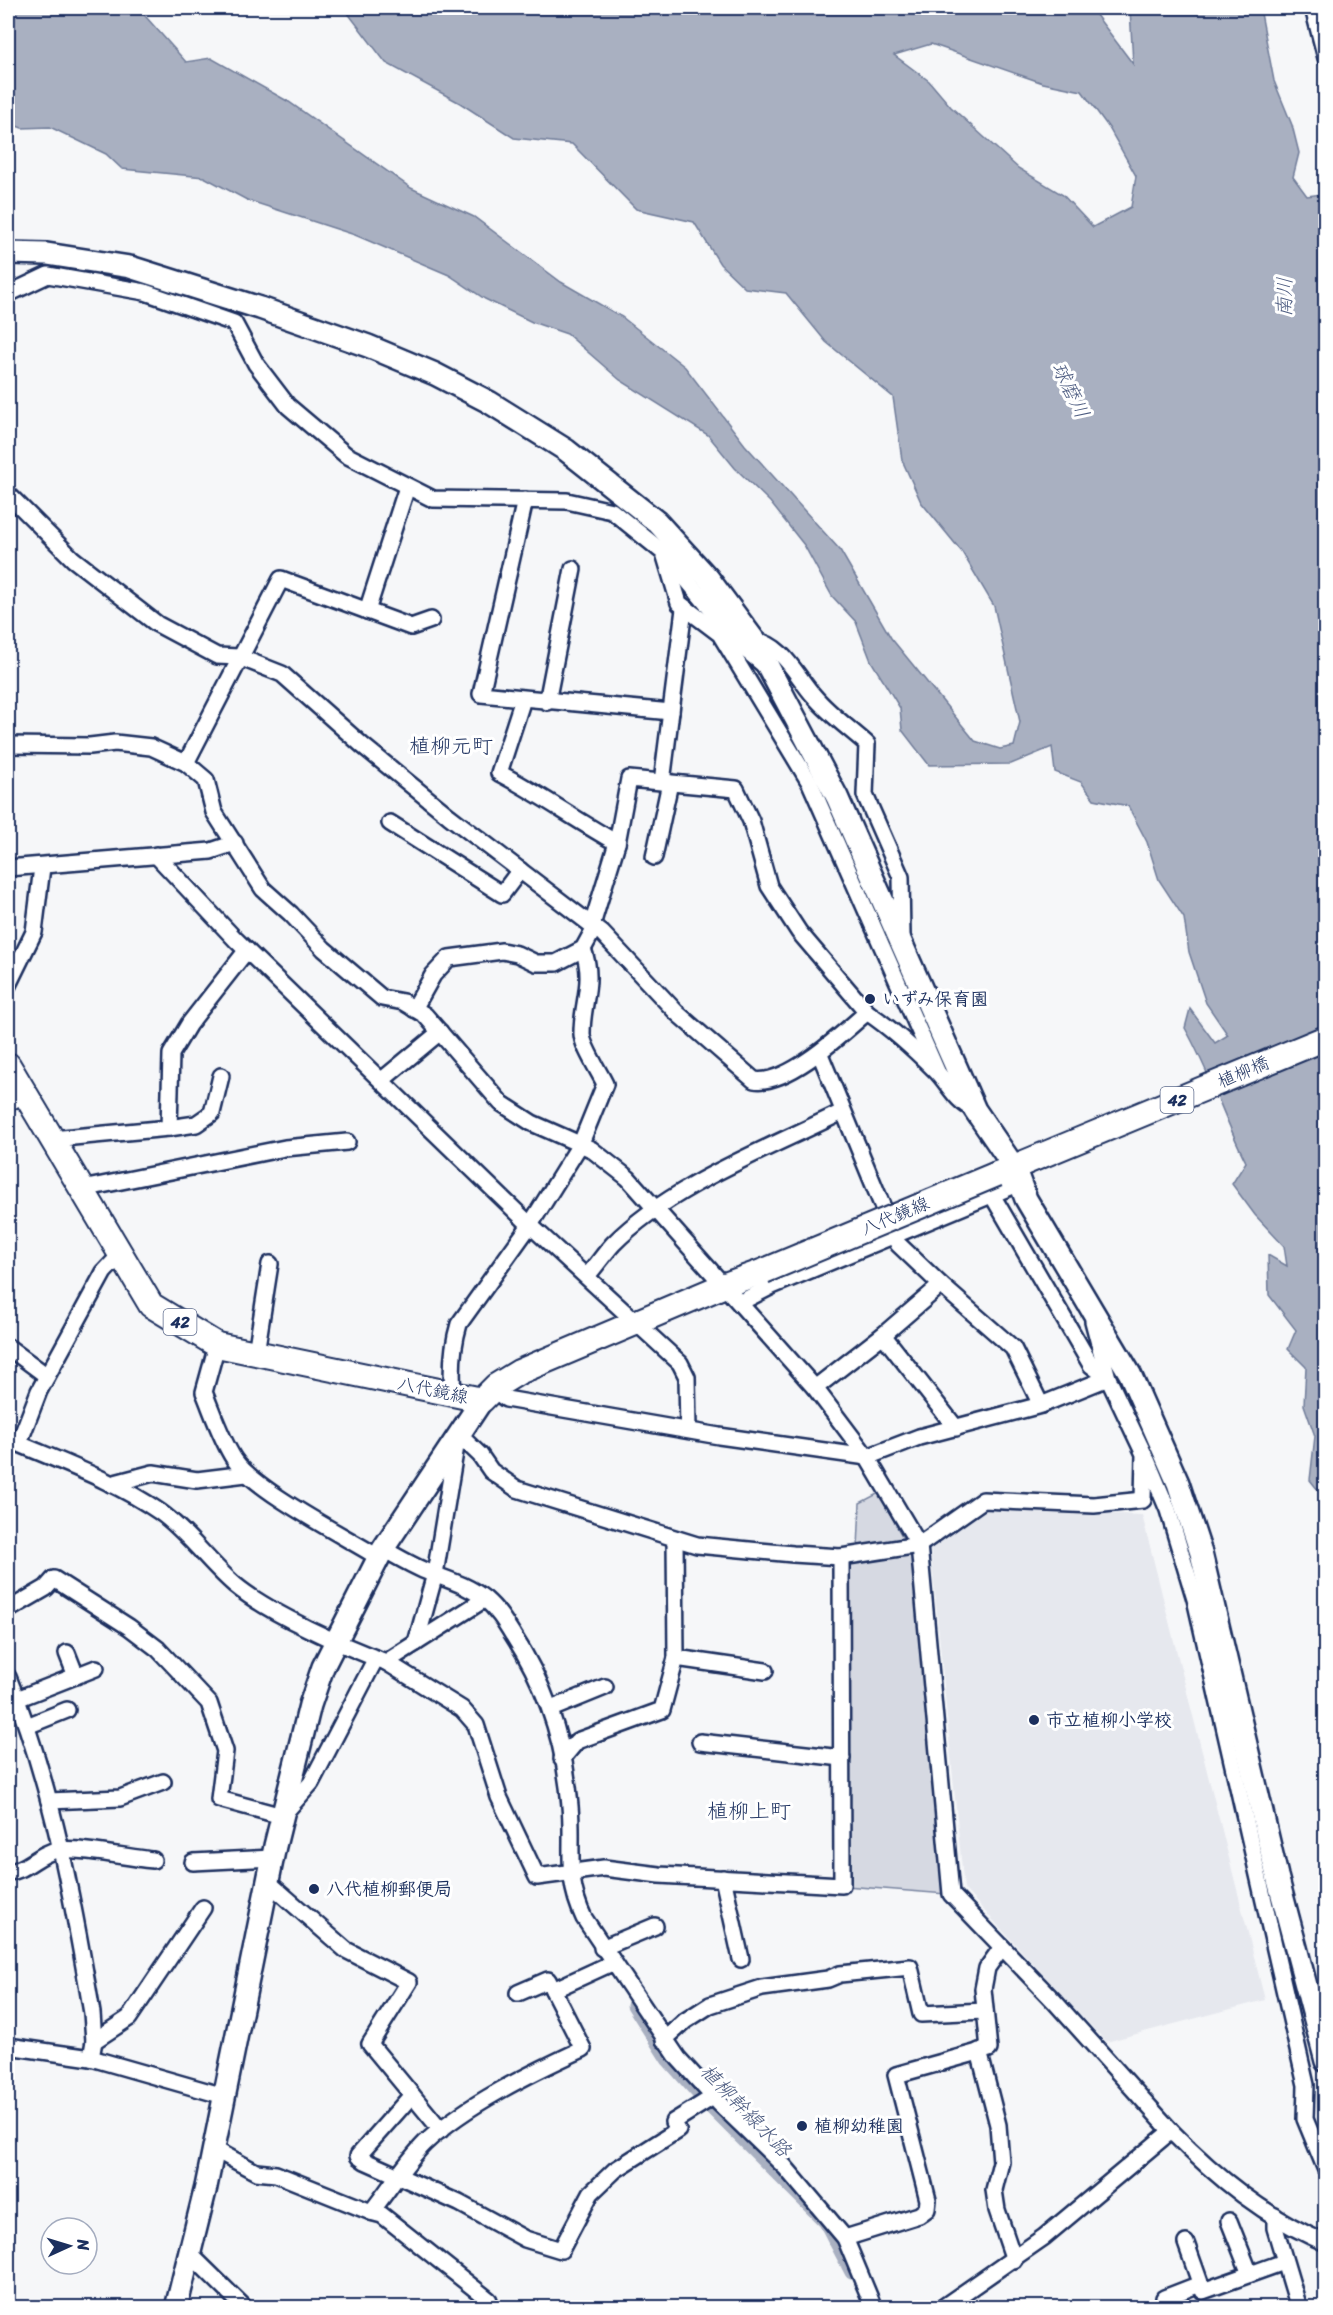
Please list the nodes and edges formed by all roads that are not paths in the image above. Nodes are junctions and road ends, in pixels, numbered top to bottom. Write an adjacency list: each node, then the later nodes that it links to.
1 (1313, 8): 2 (street)
2 (1326, 58)
3 (8, 253): 4 (street)
4 (130, 267): 5 (street); 16 (street)
5 (48, 275): 6 (street); 7 (street)
6 (8, 294)
7 (407, 487): 9 (street); 13 (street)
8 (8, 494): 17 (street)
9 (525, 500): 10 (street); 18 (street)
10 (664, 553): 12 (street); 16 (street)
11 (573, 569): 19 (street)
12 (684, 609): 15 (street); 20 (street)
13 (367, 611): 14 (street); 17 (street)
14 (431, 620)
15 (720, 634): 16 (street); 43 (street)
16 (748, 644): 33 (street); 33 (street)
17 (239, 657): 22 (street); 31 (street)
18 (523, 699): 19 (street); 26 (street)
19 (547, 702): 20 (street)
20 (671, 712): 23 (street)
21 (8, 745): 22 (street)
22 (186, 763): 25 (street)
23 (666, 782): 26 (street); 28 (street); 38 (street)
24 (390, 823): 31 (street)
25 (235, 843): 27 (street); 37 (street)
26 (617, 843): 32 (street)
27 (156, 855): 29 (street); 35 (street)
28 (654, 857)
29 (42, 867): 30 (street); 36 (street)
30 (8, 868)
31 (520, 870): 32 (street)
32 (593, 926): 34 (street); 41 (street)
33 (902, 943): 47 (street)
34 (583, 949): 37 (street); 52 (street)
35 (247, 950): 45 (street); 49 (street)
36 (8, 985)
37 (414, 1009): 39 (street)
38 (867, 1012): 41 (street); 43 (street)
39 (440, 1032): 45 (street); 52 (street)
40 (1326, 1038): 53 (main road, 植柳橋 / 42)
41 (820, 1054): 48 (street)
42 (8, 1065): 46 (main road, 八代鏡線 / 42)
43 (937, 1071): 47 (street)
44 (221, 1076): 49 (street)
45 (382, 1080): 56 (street)
46 (16, 1099): 50 (main road, 八代鏡線 / 42)
47 (975, 1110): 53 (street)
48 (843, 1112): 55 (street); 57 (street)
49 (169, 1128): 50 (street)
50 (52, 1139): 54 (main road, 八代鏡線 / 42)
51 (347, 1142): 54 (street)
52 (581, 1143): 55 (street); 56 (street)
53 (1010, 1176): 57 (street); 62 (main road, 八代鏡線 / 42, bridge); 63 (street); 70 (street)
54 (82, 1189): 58 (main road, 八代鏡線 / 42)
55 (656, 1208): 60 (street); 62 (street)
56 (530, 1225): 60 (street); 73 (street)
57 (895, 1236): 61 (street); 62 (street)
58 (121, 1254): 66 (main road, 八代鏡線 / 42); 69 (street)
59 (270, 1264): 68 (street)
60 (587, 1276): 64 (street)
61 (940, 1285): 65 (street); 74 (street)
62 (733, 1293): 64 (main road, 八代鏡線 / 42); 71 (street)
63 (1089, 1307): 70 (street); 132 (street)
64 (637, 1321): 72 (main road, 八代鏡線 / 42); 76 (street)
65 (883, 1335): 71 (street); 75 (street)
66 (217, 1345): 68 (main road, 八代鏡線 / 42); 81 (street)
67 (8, 1347): 69 (street)
68 (256, 1353): 73 (main road, 八代鏡線 / 42)
69 (47, 1376): 78 (street)
70 (1108, 1378): 74 (street); 79 (street)
71 (815, 1388): 80 (street)
72 (489, 1393): 73 (main road, 八代鏡線 / 42); 76 (street); 77 (street)
73 (453, 1394)
74 (1041, 1405): 75 (street)
75 (956, 1428): 80 (street)
76 (688, 1430): 80 (street)
77 (458, 1434): 83 (street); 85 (street); 87 (street)
78 (13, 1441): 82 (street)
79 (1144, 1454): 84 (street); 139 (street)
80 (867, 1457): 84 (street)
81 (246, 1474): 82 (street); 85 (street)
82 (111, 1484): 90 (street)
83 (675, 1539): 86 (street); 93 (street)
84 (919, 1545): 86 (street); 120 (street)
85 (381, 1553): 87 (street); 90 (street)
86 (841, 1557): 105 (street)
87 (435, 1574): 88 (street); 91 (street)
88 (485, 1599): 91 (street); 101 (street)
89 (8, 1610): 109 (street)
90 (337, 1641): 94 (street); 109 (street)
91 (416, 1643): 94 (street)
92 (67, 1653): 97 (street)
93 (675, 1658): 96 (street); 106 (street)
94 (381, 1660): 109 (street); 114 (street)
95 (96, 1668): 97 (street)
96 (765, 1671)
97 (76, 1676): 100 (street)
98 (8, 1677): 100 (street)
99 (605, 1687): 101 (street)
100 (17, 1699): 103 (street)
101 (551, 1709): 106 (street)
102 (67, 1710): 103 (street)
103 (27, 1726): 108 (street)
104 (700, 1742): 105 (street)
105 (842, 1758): 116 (street)
106 (562, 1759): 114 (street)
107 (163, 1782): 108 (street)
108 (49, 1801): 110 (street)
109 (282, 1816): 111 (street)
110 (60, 1850): 112 (street); 115 (street); 128 (street)
111 (273, 1857): 113 (street); 117 (street)
112 (153, 1860)
113 (193, 1862)
114 (569, 1871): 116 (street); 121 (street)
115 (8, 1872)
116 (723, 1878): 122 (street)
117 (268, 1882): 133 (street); 134 (street)
118 (203, 1908): 128 (street)
119 (655, 1926): 121 (street)
120 (1002, 1947): 126 (street); 137 (street)
121 (602, 1948): 123 (street)
122 (741, 1959)
123 (612, 1964): 124 (street); 127 (street)
124 (553, 1990): 125 (street); 136 (street)
125 (518, 1993)
126 (985, 2011): 127 (street); 130 (street)
127 (664, 2040): 135 (street)
128 (94, 2042): 131 (street)
129 (8, 2046): 131 (street)
130 (980, 2051): 144 (street); 148 (street)
131 (91, 2058): 134 (street)
132 (1326, 2061)
133 (412, 2094): 136 (street); 140 (street)
134 (224, 2096): 138 (street)
135 (713, 2097): 140 (street); 144 (street)
136 (441, 2130): 140 (street)
137 (1171, 2131): 142 (street); 148 (street)
138 (214, 2149): 141 (street); 147 (street)
139 (1326, 2170)
140 (400, 2175): 141 (street)
141 (371, 2212): 153 (street)
142 (1275, 2216): 146 (street); 149 (street)
143 (1229, 2221): 150 (street)
144 (845, 2238): 156 (street)
145 (1186, 2243): 151 (street)
146 (1326, 2243)
147 (191, 2255): 154 (street); 155 (street)
148 (1014, 2260): 157 (street)
149 (1284, 2262): 150 (street); 158 (street)
150 (1250, 2274): 151 (street)
151 (1200, 2284): 152 (street)
152 (1164, 2298)
153 (489, 2300)
154 (176, 2307)
155 (245, 2307)
156 (874, 2307)
157 (942, 2307)
158 (1299, 2307)

